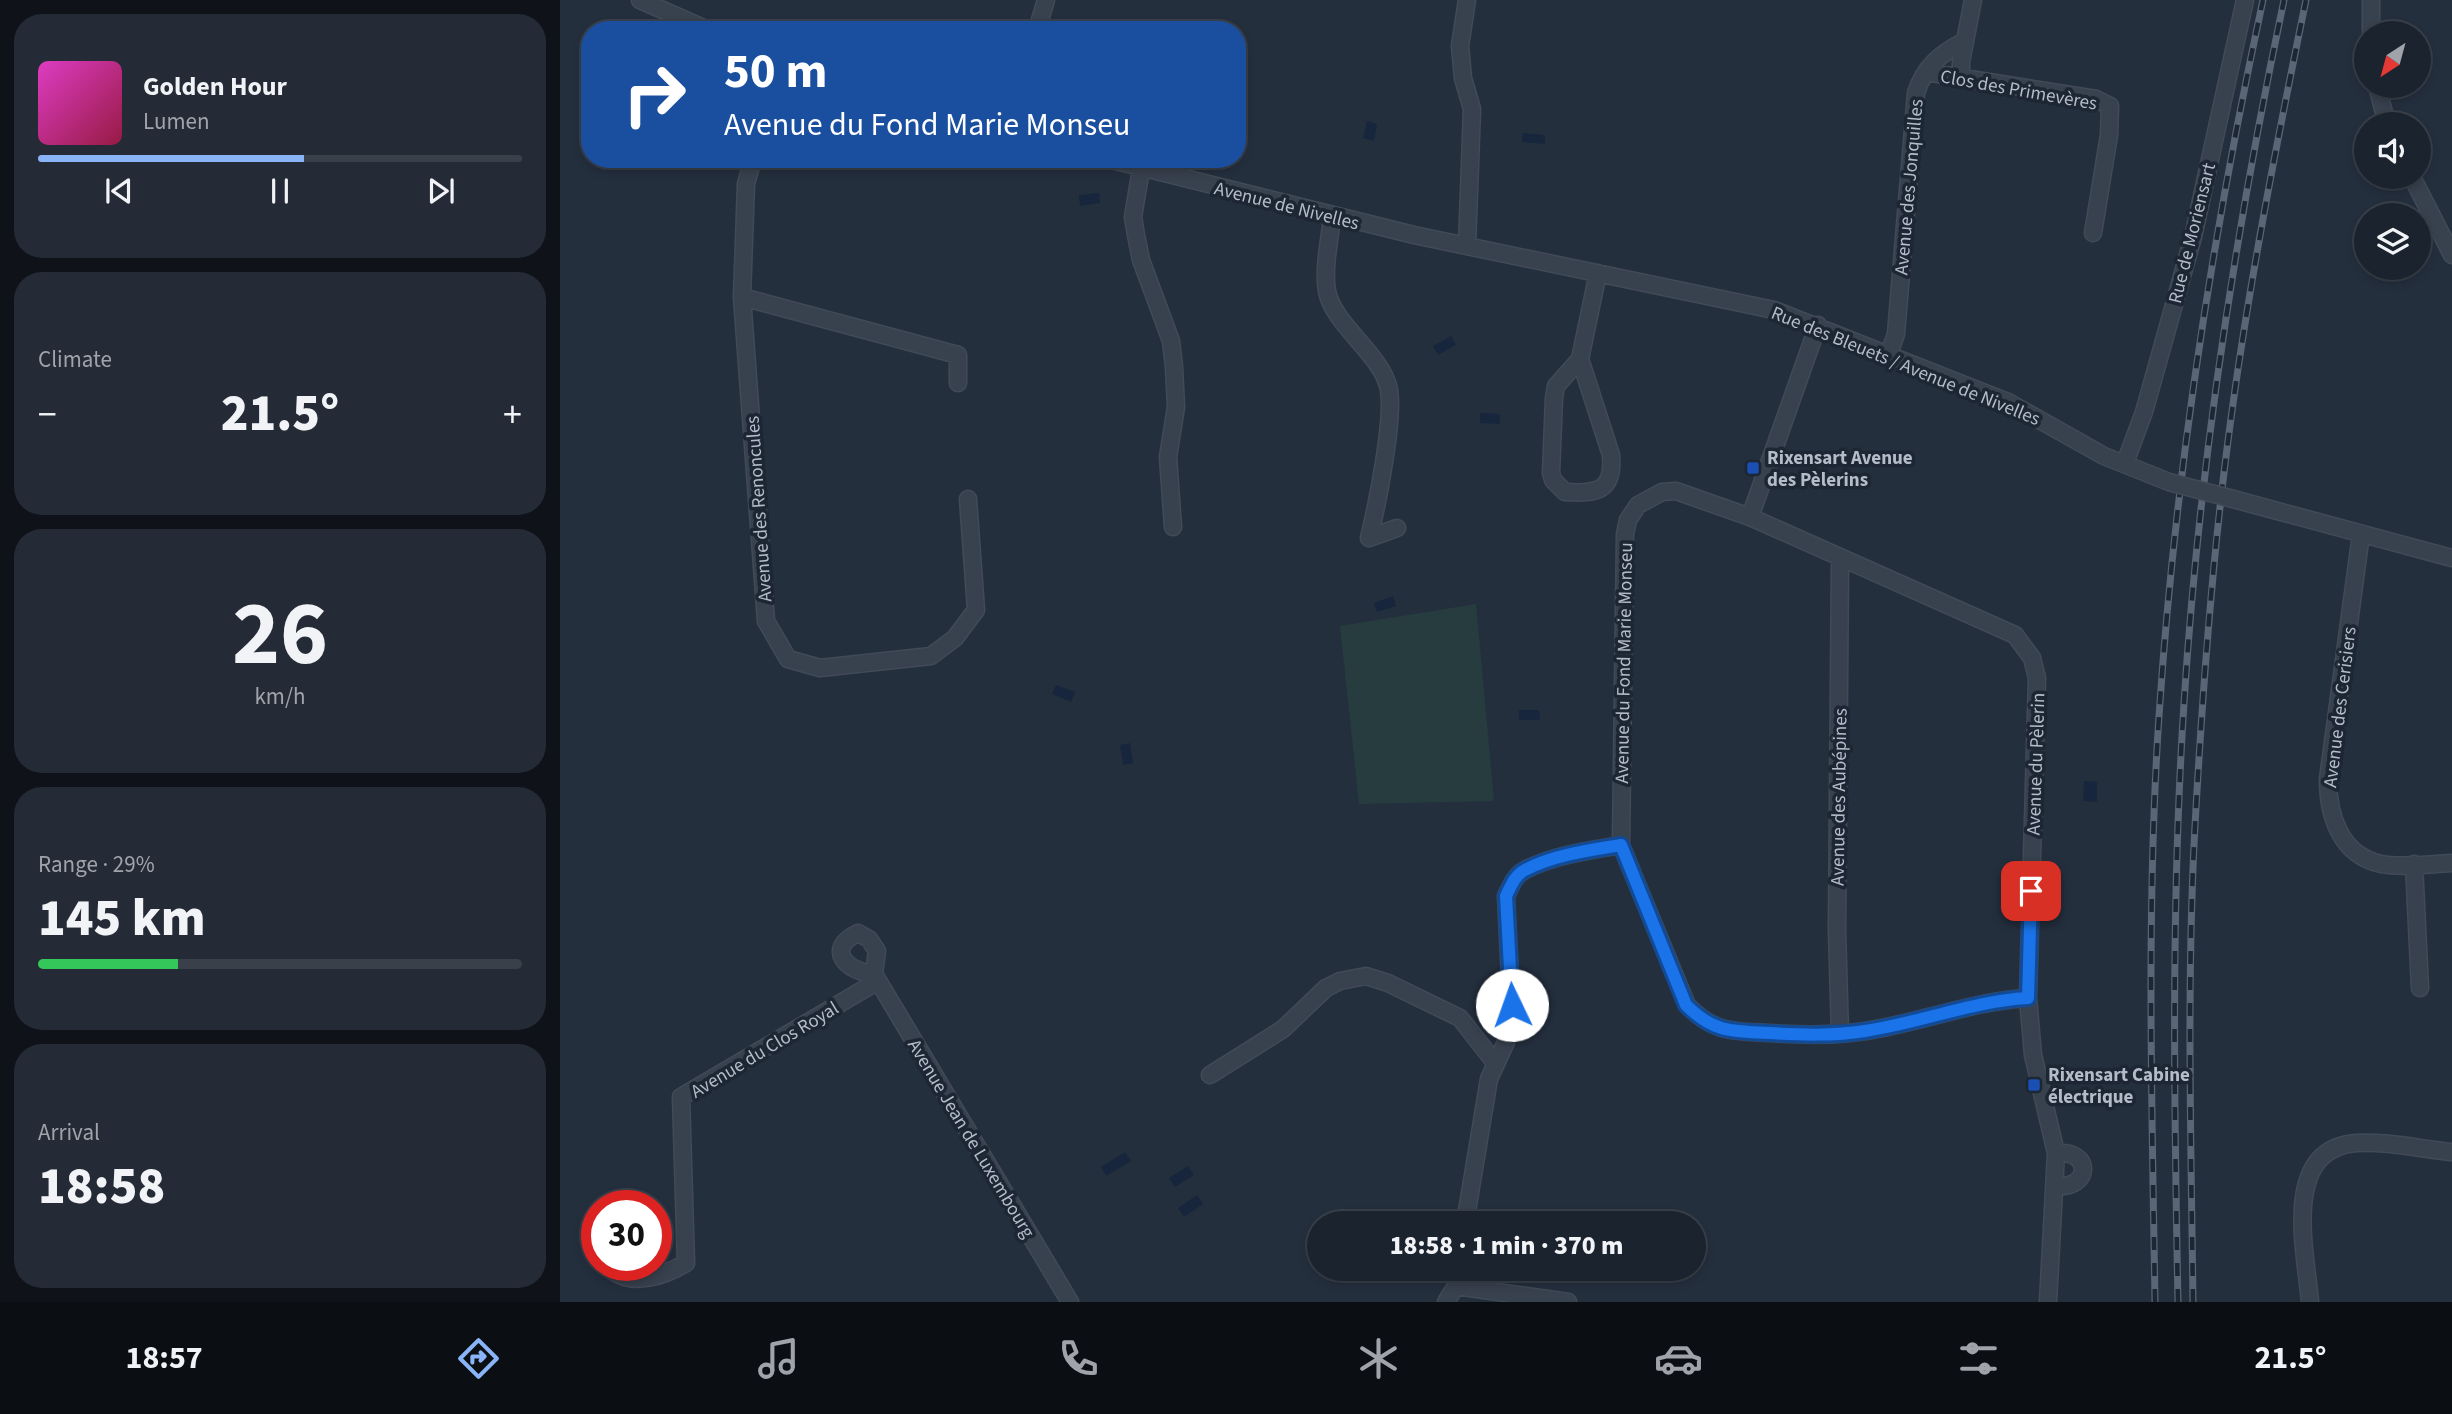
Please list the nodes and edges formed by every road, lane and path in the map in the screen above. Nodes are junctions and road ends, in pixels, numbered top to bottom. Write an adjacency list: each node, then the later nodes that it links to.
1 (640, 0): 7 (street)
2 (1046, 0): 8 (street)
3 (1467, 0): 19 (street)
4 (1973, 0): 10 (street)
5 (2245, 0): 27 (street, Rue de Moriensart)
6 (2371, 0): 9 (street)
7 (688, 21)
8 (1040, 21)
9 (2371, 21)
10 (1965, 41): 11 (street, Avenue des Jonquilles); 12 (street)
11 (1926, 72): 12 (street, Clos des Primevères); 24 (street, Avenue des Jonquilles)
12 (1961, 79): 18 (street, Clos des Primevères)
13 (750, 168): 22 (street, Avenue des Renoncules)
14 (1138, 168): 15 (street, Avenue de Nivelles)
15 (1141, 169): 17 (street, Avenue de Nivelles); 30 (street)
16 (2418, 189): 20 (street)
17 (1332, 216): 19 (street, Avenue de Nivelles); 31 (street)
18 (2093, 233)
19 (1467, 246): 21 (street, Rue des Bleuets / Avenue de Nivelles)
20 (2452, 255)
21 (1598, 273): 23 (street, Rue des Bleuets / Avenue de Nivelles); 25 (street)
22 (741, 297): 26 (street); 28 (street, Avenue des Renoncules)
23 (1818, 325): 24 (street, Rue des Bleuets / Avenue de Nivelles); 29 (street)
24 (1889, 354): 27 (street, Rue des Bleuets / Avenue de Nivelles)
25 (1580, 359): 25 (street)
26 (958, 383)
27 (2125, 463): 32 (street, Rue des Bleuets / Avenue de Nivelles, bridge)
28 (968, 499)
29 (1750, 517): 34 (street, Avenue du Pèlerin); 35 (street, Avenue du Fond Marie Monseu)
30 (1173, 527)
31 (1397, 528)
32 (2361, 534): 33 (street, Rue des Bleuets / Avenue de Nivelles); 37 (street, Avenue des Cerisiers)
33 (2452, 558)
34 (1840, 559): 40 (street, Avenue du Pèlerin); 41 (street, Avenue des Aubépines)
35 (1621, 845): 41 (street); 42 (street)
36 (2452, 863): 37 (street, Avenue des Cerisiers)
37 (2414, 864): 39 (street)
38 (876, 977): 48 (street, Avenue du Clos Royal); 50 (street, Avenue Jean de Luxembourg)
39 (2420, 989)
40 (2028, 998): 41 (street); 45 (street, Avenue du Pèlerin)
41 (1840, 1034)
42 (1496, 1065): 43 (street); 47 (street)
43 (1210, 1075)
44 (2452, 1152): 54 (street)
45 (2056, 1153): 46 (street, Avenue du Pèlerin); 46 (street)
46 (2056, 1186): 53 (street, Avenue du Pèlerin)
47 (1467, 1211)
48 (672, 1270)
49 (1454, 1294): 51 (street); 52 (street)
50 (1066, 1301)
51 (1446, 1302)
52 (1568, 1302)
53 (2048, 1302)
54 (2310, 1302)

